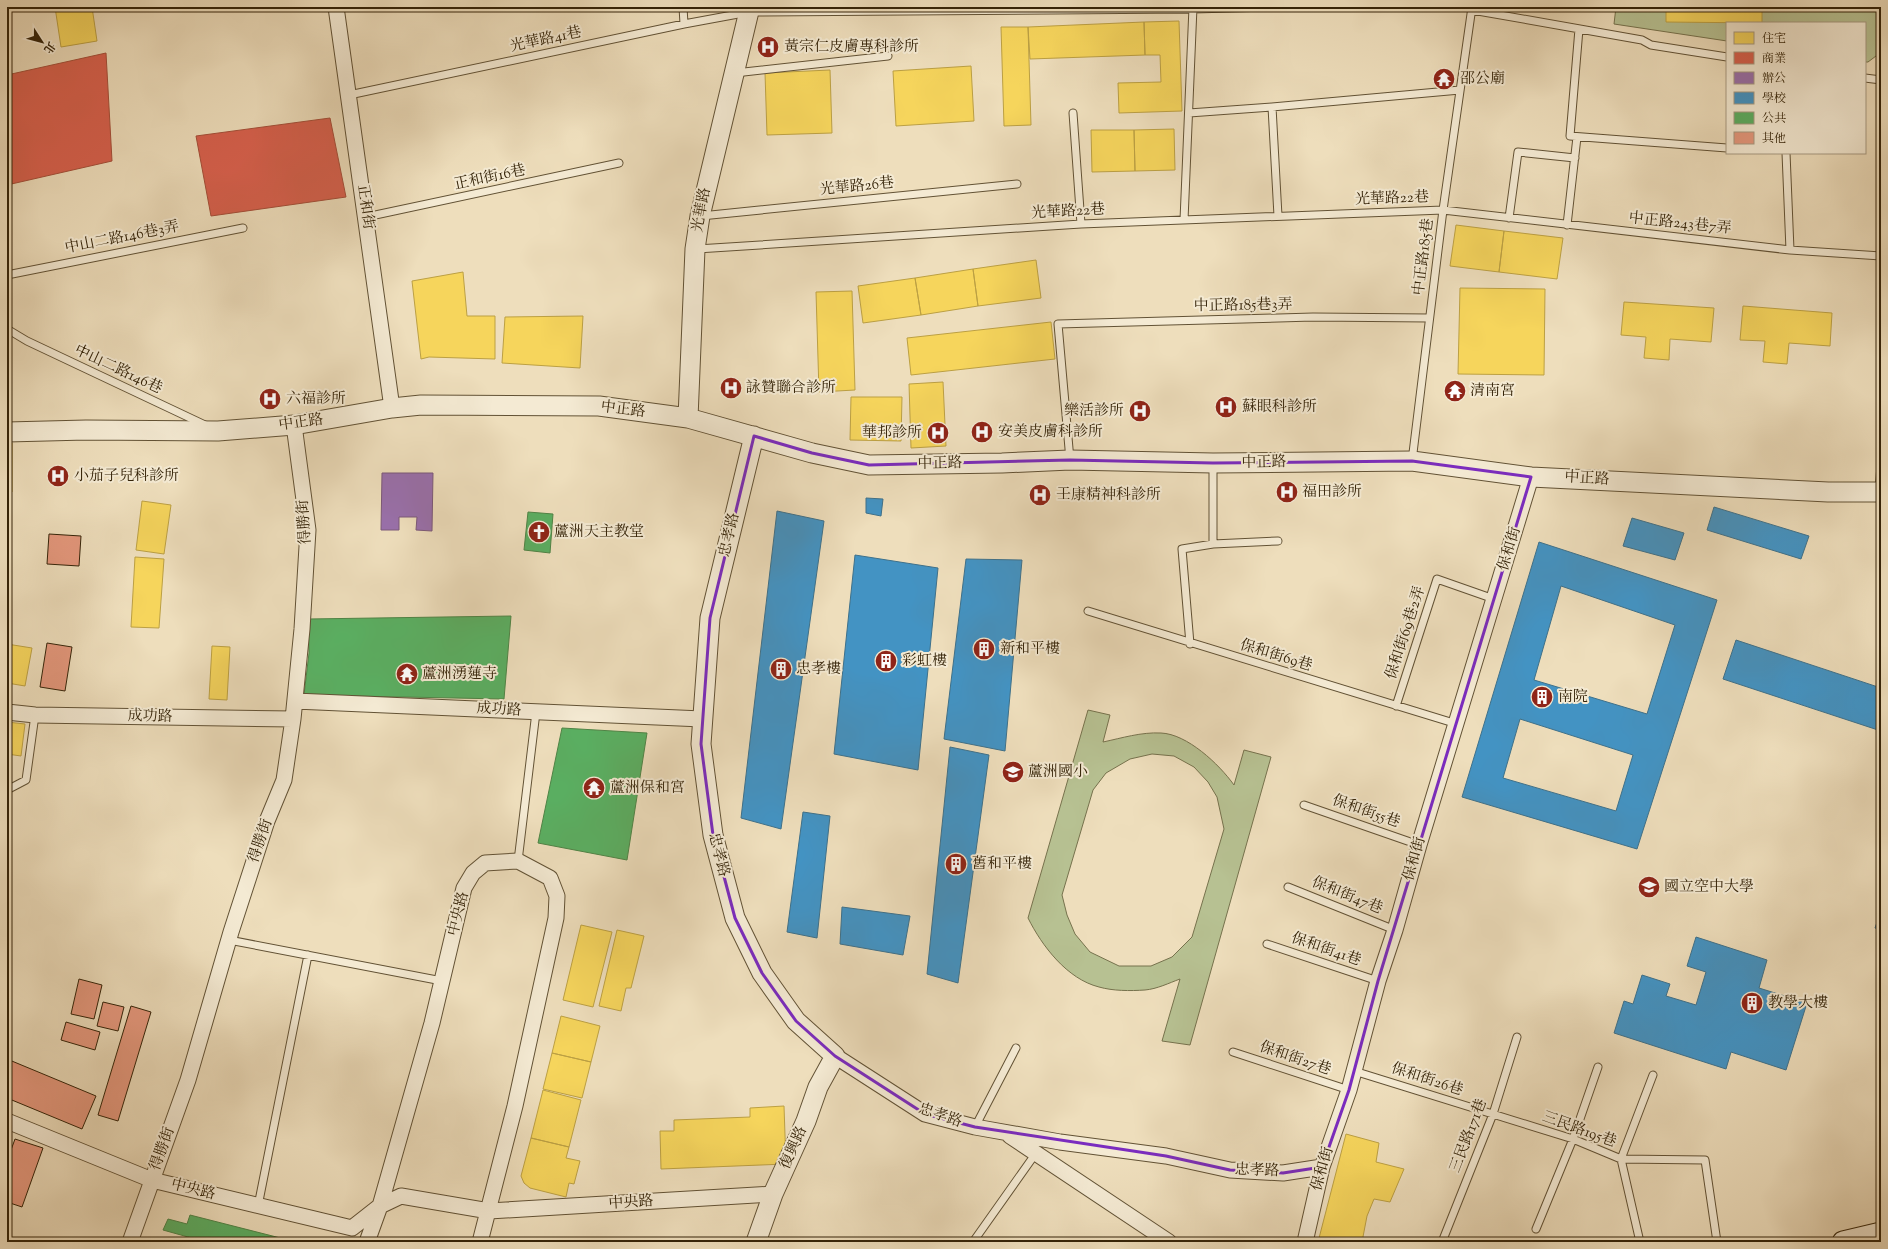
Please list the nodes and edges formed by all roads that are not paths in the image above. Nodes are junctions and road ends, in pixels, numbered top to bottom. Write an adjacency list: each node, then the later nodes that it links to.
1 (336, 7): 16 (street, 正和街)
2 (683, 7): 8 (lane)
3 (1270, 7): 4 (lane, 光華路41巷)
4 (1193, 8): 6 (lane, 光華路41巷); 19 (lane)
5 (1471, 8): 9 (lane, 中正路185巷); 15 (lane, 中正路185巷)
6 (998, 9): 7 (lane, 光華路41巷)
7 (749, 10): 8 (lane, 光華路41巷); 12 (street, 光華路)
8 (684, 24): 16 (lane, 光華路41巷)
9 (1579, 28): 11 (lane, 中正路185巷); 20 (lane)
10 (888, 56): 12 (lane)
11 (1726, 57)
12 (734, 73): 27 (street, 光華路)
13 (1866, 78): 14 (lane)
14 (1881, 80)
15 (1460, 90): 17 (lane); 26 (lane, 中正路185巷)
16 (349, 94): 29 (street, 正和街)
17 (1272, 107): 19 (lane); 28 (lane)
18 (1073, 113): 32 (lane)
19 (1189, 113): 31 (lane)
20 (1574, 136): 21 (lane); 23 (lane)
21 (1726, 148)
22 (1786, 154): 36 (lane)
23 (1575, 158): 30 (lane); 33 (lane)
24 (619, 163): 29 (lane, 正和街16巷)
25 (1017, 184): 27 (lane, 光華路26巷)
26 (1443, 210): 28 (lane, 光華路22巷); 30 (lane, 中正路243巷7弄); 39 (lane, 中正路185巷)
27 (700, 216): 35 (street, 光華路)
28 (1278, 216): 31 (lane, 光華路22巷)
29 (366, 218): 41 (street, 正和街)
30 (1509, 218): 33 (lane, 中正路243巷7弄)
31 (1184, 220): 32 (lane, 光華路22巷)
32 (1081, 224): 35 (lane, 光華路22巷)
33 (1567, 225): 36 (lane, 中正路243巷7弄)
34 (243, 228): 38 (lane, 中山二路146巷3弄)
35 (695, 249): 42 (street, 光華路)
36 (1790, 250): 37 (lane, 中正路243巷7弄)
37 (1881, 256)
38 (7, 275)
39 (1429, 318): 47 (lane, 中正路185巷3弄); 48 (lane, 中正路185巷)
40 (7, 329): 44 (lane, 中山二路146巷)
41 (392, 408): 42 (street, 中正路); 43 (street, 中正路)
42 (688, 418): 46 (street, 中正路)
43 (294, 425): 44 (street, 中正路); 58 (street, 得勝街)
44 (218, 431): 45 (street, 中正路)
45 (7, 432)
46 (754, 436): 47 (street, 中正路); 64 (street, 忠孝路)
47 (1070, 460): 49 (street, 中正路)
48 (1412, 461): 49 (street, 中正路); 51 (street, 中正路)
49 (1213, 463): 54 (lane)
50 (1881, 465): 52 (lane)
51 (1531, 477): 52 (street, 中正路); 55 (street, 保和街)
52 (1880, 492)
53 (1278, 541): 54 (lane)
54 (1213, 544): 57 (lane)
55 (1494, 599): 59 (lane, 保和街69巷2弄); 65 (street, 保和街)
56 (1088, 611): 57 (lane, 保和街69巷)
57 (1190, 644): 59 (lane, 保和街69巷)
58 (295, 701): 61 (street, 成功路); 63 (street, 得勝街)
59 (1396, 706): 65 (lane, 保和街69巷)
60 (7, 712): 62 (street, 成功路)
61 (536, 712): 64 (street, 成功路); 69 (lane)
62 (35, 715): 63 (street, 成功路); 66 (lane)
63 (293, 719): 72 (street, 得勝街)
64 (702, 719): 80 (street, 忠孝路)
65 (1456, 724): 68 (street, 保和街)
66 (7, 790)
67 (1304, 805): 68 (lane, 保和街55巷)
68 (1419, 845): 71 (street, 保和街)
69 (518, 861): 75 (street, 中央路); 97 (street)
70 (1288, 887): 71 (lane, 保和街47巷)
71 (1395, 930): 76 (street, 保和街)
72 (229, 940): 74 (lane); 93 (street, 得勝街)
73 (1267, 944): 76 (lane, 保和街41巷)
74 (308, 955): 75 (lane); 95 (lane)
75 (443, 981): 96 (street, 中央路)
76 (1378, 981): 82 (street, 保和街)
77 (1517, 1037): 85 (lane, 三民路171巷)
78 (1016, 1048): 87 (lane)
79 (1233, 1052): 84 (lane, 保和街27巷)
80 (835, 1056): 87 (street, 忠孝路); 94 (street, 復興路)
81 (1598, 1067): 89 (lane)
82 (1354, 1071): 84 (street, 保和街); 85 (lane, 保和街26巷)
83 (1653, 1075): 91 (lane)
84 (1349, 1090): 92 (street, 保和街)
85 (1493, 1114): 89 (lane, 三民路195巷); 107 (lane, 三民路171巷)
86 (7, 1121): 93 (street, 中央路)
87 (975, 1127): 88 (street, 忠孝路)
88 (1004, 1131): 90 (street, 忠孝路); 92 (street, 忠孝路)
89 (1573, 1139): 91 (lane, 三民路195巷); 98 (lane)
90 (1036, 1153): 104 (lane); 105 (street, 忠孝路)
91 (1621, 1159): 108 (lane, 三民路195巷); 109 (lane)
92 (1322, 1167): 106 (street, 保和街)
93 (152, 1180): 95 (street, 中央路); 100 (street, 得勝街)
94 (773, 1194): 97 (street, 中央路); 103 (street, 復興路)
95 (258, 1206): 96 (street, 中央路)
96 (380, 1206): 97 (street, 中央路); 101 (street, 中央路)
97 (489, 1211): 102 (street)
98 (1536, 1229)
99 (1881, 1233): 110 (main road)
100 (130, 1242)
101 (368, 1242)
102 (480, 1242)
103 (756, 1242)
104 (973, 1242)
105 (1169, 1242)
106 (1305, 1242)
107 (1442, 1242)
108 (1640, 1242)
109 (1717, 1242)
110 (1843, 1242)

